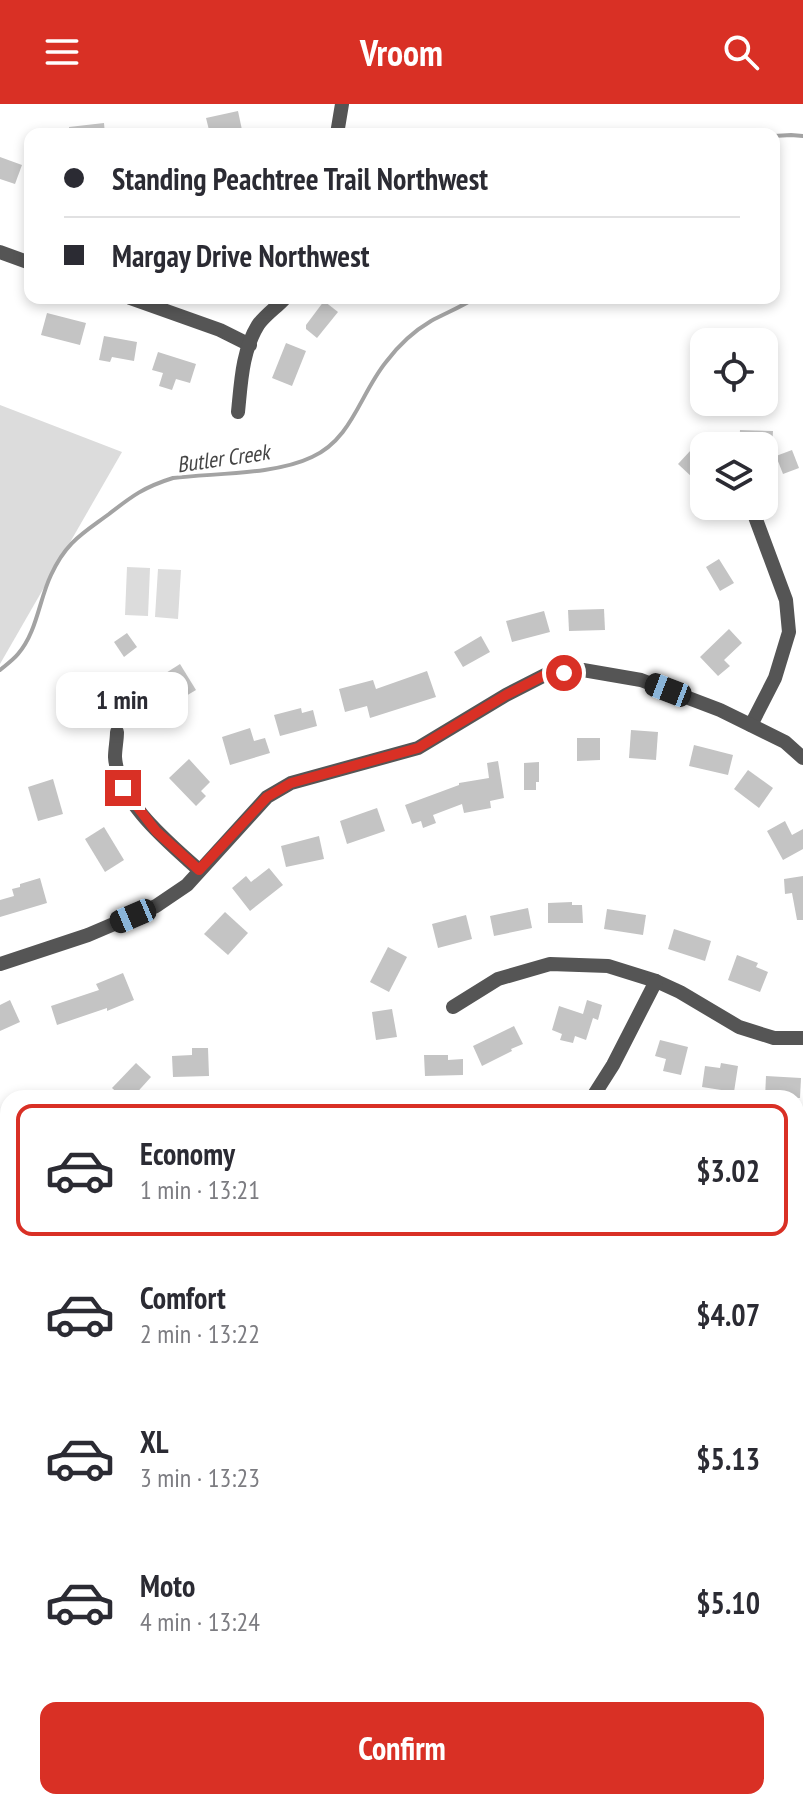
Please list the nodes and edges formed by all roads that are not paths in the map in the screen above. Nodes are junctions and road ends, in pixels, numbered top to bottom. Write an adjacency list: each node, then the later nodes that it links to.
1 (342, 104): 2 (street)
2 (338, 128)
3 (0, 252): 4 (street)
4 (24, 261)
5 (147, 304): 7 (street)
6 (279, 304): 7 (street)
7 (250, 345): 8 (street)
8 (238, 412)
9 (756, 520): 10 (street)
10 (751, 725): 12 (street); 13 (street)
11 (117, 732): 13 (street)
12 (803, 758)
13 (199, 870): 14 (street)
14 (0, 964)
15 (656, 981): 16 (street); 17 (street); 18 (street)
16 (453, 1007)
17 (803, 1038)
18 (597, 1090)

